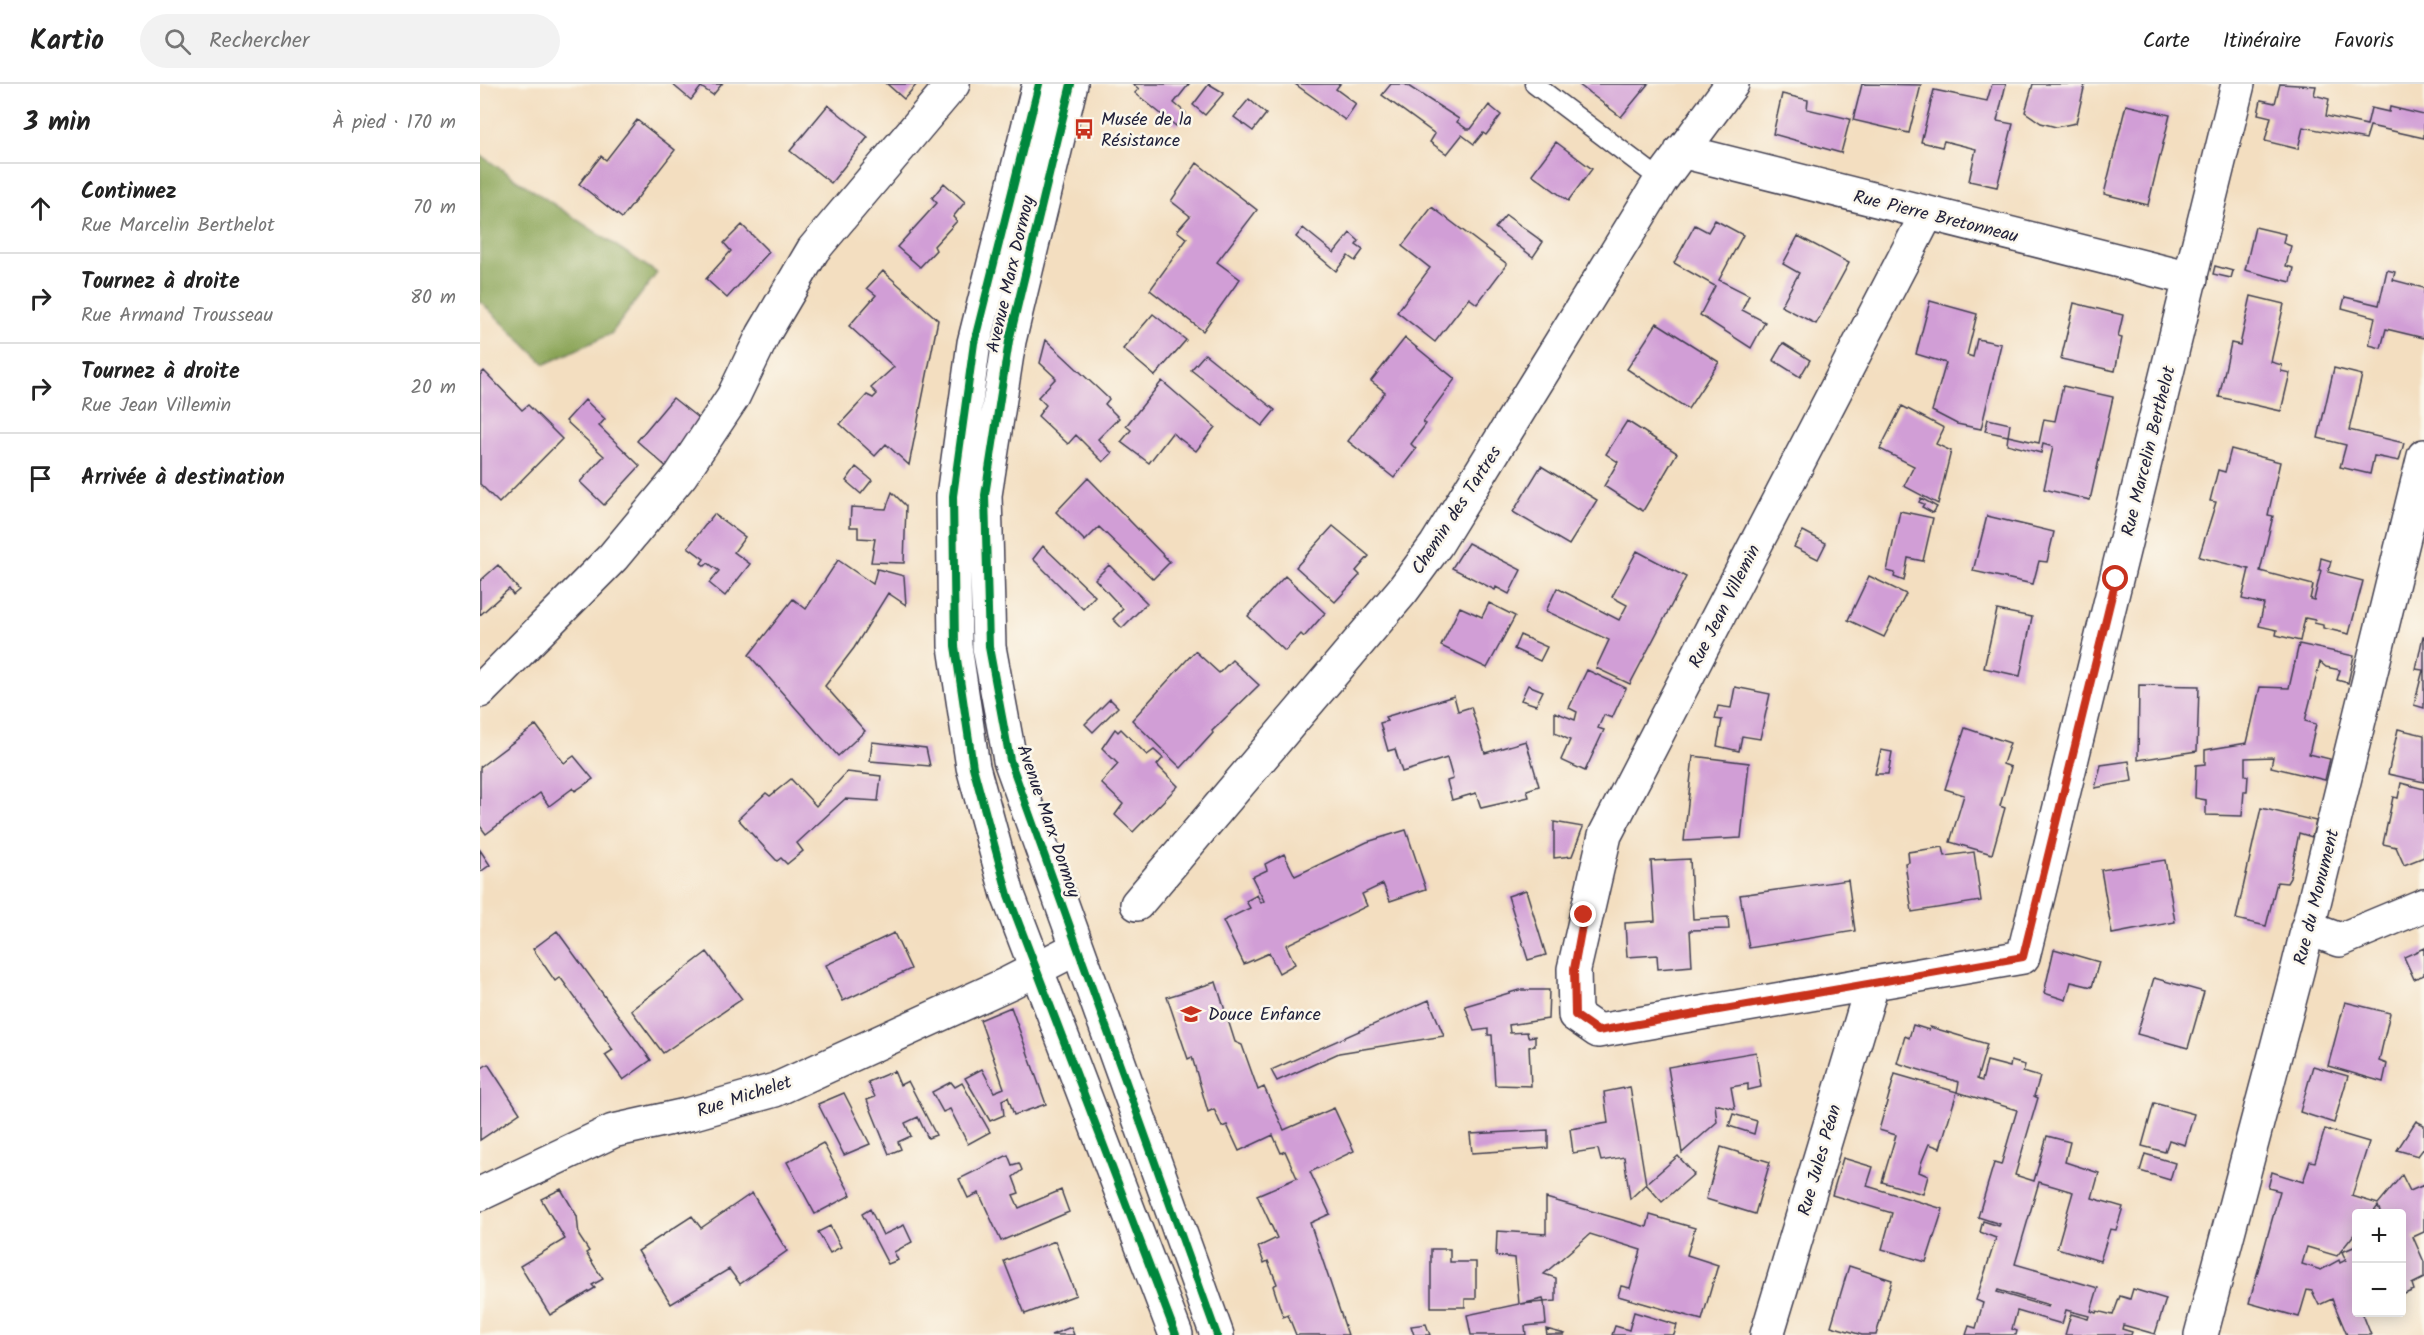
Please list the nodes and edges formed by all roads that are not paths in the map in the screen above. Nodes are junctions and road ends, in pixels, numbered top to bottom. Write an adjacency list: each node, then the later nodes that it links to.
1 (953, 84): 12 (street)
2 (1039, 84): 17 (street, Avenue Marx Dormoy)
3 (1071, 84): 16 (street, Avenue Marx Dormoy)
4 (1534, 84): 8 (lane)
5 (1732, 84): 7 (street, Chemin des Tartres)
6 (2238, 84): 10 (street, Rue Marcelin Berthelot)
7 (1681, 151): 8 (street, Chemin des Tartres); 9 (street, Rue Pierre Bretonneau)
8 (1661, 180): 13 (street, Chemin des Tartres)
9 (1927, 214): 10 (street, Rue Pierre Bretonneau); 18 (street, Rue Jean Villemin)
10 (2177, 275): 18 (street, Rue Marcelin Berthelot)
11 (2423, 466): 15 (street, Rue du Monument)
12 (480, 691)
13 (1137, 904)
14 (2424, 904): 15 (street)
15 (2307, 928): 23 (street, Rue du Monument)
16 (1077, 948): 17 (street, Rue Michelet); 21 (street, Avenue Marx Dormoy)
17 (1035, 968): 19 (street, Rue Michelet); 20 (street, Avenue Marx Dormoy)
18 (1872, 985): 22 (street, Rue Jules Péan)
19 (480, 1194)
20 (1176, 1335)
21 (1217, 1335)
22 (1767, 1335)
23 (2201, 1335)

